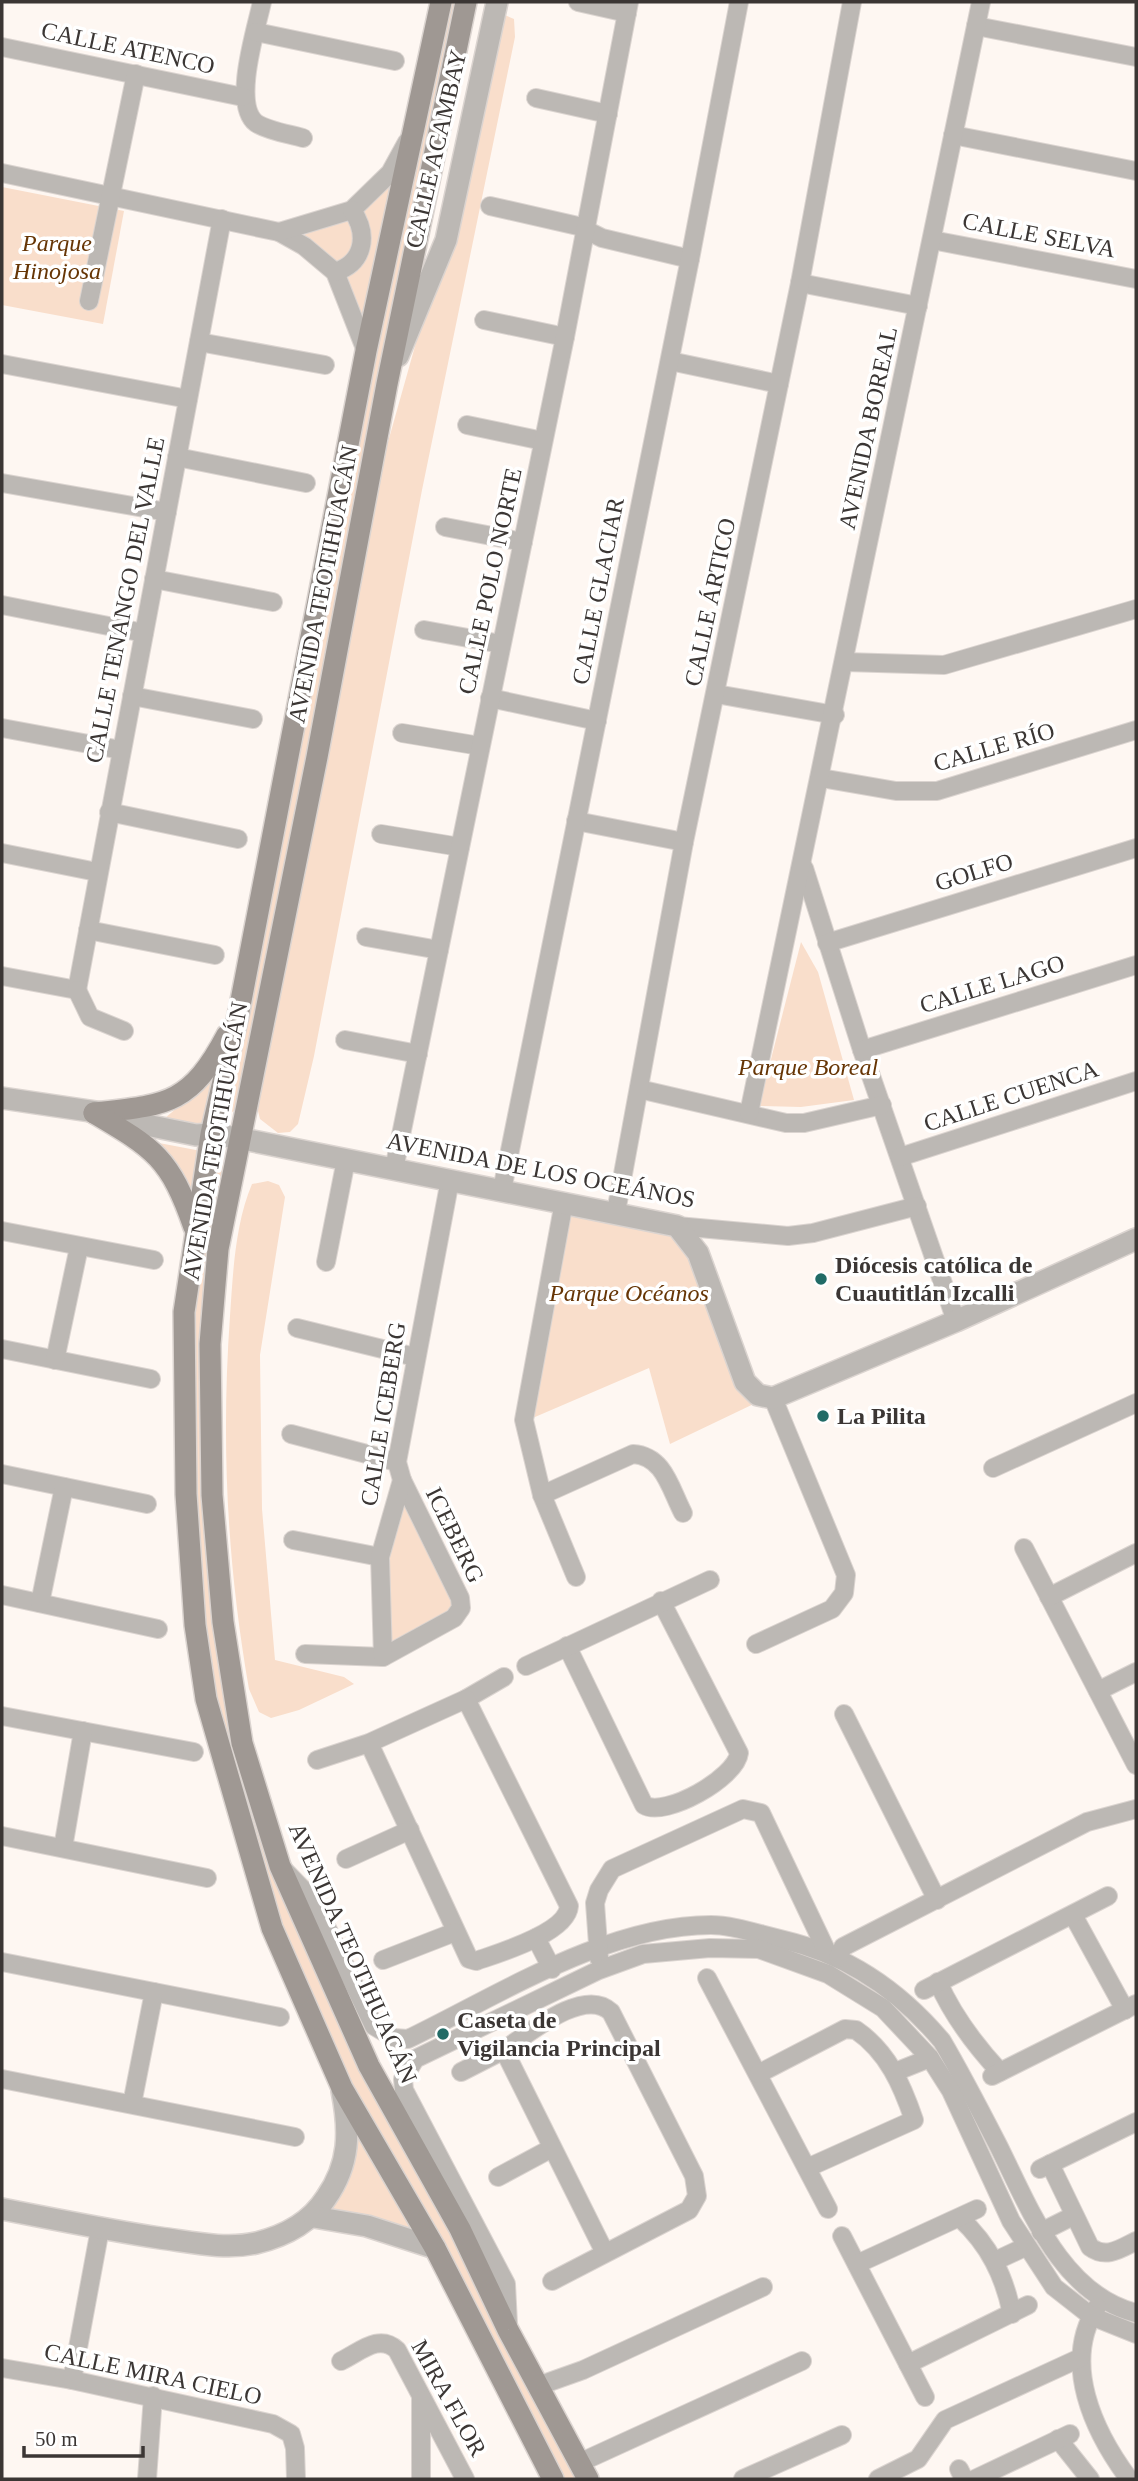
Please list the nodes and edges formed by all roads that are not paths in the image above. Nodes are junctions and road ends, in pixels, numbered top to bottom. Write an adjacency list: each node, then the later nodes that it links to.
1 (262, 2): 11 (street)
2 (441, 2): 19 (main road, AVENIDA TEOTIHUACÁN)
3 (466, 2): 44 (main road, AVENIDA TEOTIHUACÁN)
4 (496, 2): 44 (street, CALLE ACAMBAY)
5 (578, 2): 9 (street)
6 (738, 2): 31 (street, CALLE GLACIAR)
7 (852, 2): 34 (street, CALLE ÁRTICO)
8 (981, 2): 10 (street, AVENIDA BOREAL)
9 (628, 8): 18 (street, CALLE POLO NORTE)
10 (976, 26): 13 (street); 20 (street, AVENIDA BOREAL)
11 (256, 32): 14 (street); 16 (street)
12 (2, 47): 15 (street, CALLE ATENCO)
13 (1136, 57)
14 (395, 61)
15 (136, 74): 16 (street, CALLE ATENCO); 24 (street)
16 (243, 97): 21 (street)
17 (536, 98): 18 (street)
18 (608, 114): 28 (street, CALLE POLO NORTE)
19 (415, 129): 26 (street); 40 (main road, AVENIDA TEOTIHUACÁN)
20 (953, 135): 22 (street); 30 (street, AVENIDA BOREAL)
21 (303, 138)
22 (1136, 170)
23 (2, 173): 24 (street)
24 (112, 195): 27 (street); 35 (street)
25 (490, 206): 28 (street)
26 (352, 211): 29 (street); 32 (street)
27 (222, 219): 29 (street); 39 (street, CALLE TENANGO DEL VALLE)
28 (585, 231): 31 (street); 38 (street, CALLE POLO NORTE)
29 (279, 232): 32 (street)
30 (932, 240): 33 (street, CALLE SELVA); 36 (street, AVENIDA BOREAL)
31 (690, 259): 41 (street, CALLE GLACIAR)
32 (335, 272): 40 (street)
33 (1136, 279)
34 (800, 283): 36 (street); 45 (street, CALLE ÁRTICO)
35 (89, 301)
36 (918, 306): 62 (street, AVENIDA BOREAL)
37 (484, 320): 38 (street)
38 (565, 337): 48 (street, CALLE POLO NORTE)
39 (199, 342): 43 (street); 46 (street, CALLE TENANGO DEL VALLE)
40 (366, 351): 93 (main road, AVENIDA TEOTIHUACÁN)
41 (670, 361): 45 (street); 68 (street, CALLE GLACIAR)
42 (2, 364): 46 (street)
43 (325, 365)
44 (387, 384): 105 (main road, AVENIDA TEOTIHUACÁN)
45 (779, 384): 63 (street, CALLE ÁRTICO)
46 (188, 399): 49 (street, CALLE TENANGO DEL VALLE)
47 (467, 425): 48 (street)
48 (544, 441): 54 (street, CALLE POLO NORTE)
49 (177, 457): 51 (street); 52 (street, CALLE TENANGO DEL VALLE)
50 (2, 483): 52 (street)
51 (306, 483)
52 (167, 512): 55 (street, CALLE TENANGO DEL VALLE)
53 (444, 527): 54 (street)
54 (523, 542): 61 (street, CALLE POLO NORTE)
55 (154, 579): 56 (street); 60 (street, CALLE TENANGO DEL VALLE)
56 (273, 602)
57 (2, 605): 60 (street)
58 (1136, 609): 62 (street)
59 (424, 630): 61 (street)
60 (144, 633): 64 (street, CALLE TENANGO DEL VALLE)
61 (501, 644): 65 (street, CALLE POLO NORTE)
62 (845, 662): 66 (street, AVENIDA BOREAL)
63 (716, 694): 66 (street); 79 (street, CALLE ÁRTICO)
64 (132, 696): 67 (street); 73 (street, CALLE TENANGO DEL VALLE)
65 (491, 698): 68 (street); 72 (street, CALLE POLO NORTE)
66 (835, 715): 74 (street, AVENIDA BOREAL)
67 (253, 719)
68 (597, 721): 76 (street, CALLE GLACIAR)
69 (2, 728): 73 (street)
70 (1136, 730): 74 (street, CALLE RÍO)
71 (402, 733): 72 (street)
72 (480, 746): 80 (street, CALLE POLO NORTE)
73 (121, 750): 75 (street, CALLE TENANGO DEL VALLE)
74 (821, 778): 83 (street, AVENIDA BOREAL)
75 (109, 812): 78 (street); 84 (street, CALLE TENANGO DEL VALLE)
76 (576, 821): 79 (street); 110 (street, CALLE GLACIAR)
77 (381, 834): 80 (street)
78 (238, 839)
79 (684, 842): 99 (street, CALLE ÁRTICO)
80 (460, 847): 88 (street, CALLE POLO NORTE)
81 (1136, 848): 87 (street, GOLFO)
82 (2, 853): 84 (street)
83 (803, 865): 87 (street, AVENIDA BOREAL); 103 (street, AVENIDA BOREAL)
84 (97, 872): 85 (street, CALLE TENANGO DEL VALLE)
85 (88, 930): 89 (street); 92 (street, CALLE TENANGO DEL VALLE)
86 (366, 937): 88 (street)
87 (827, 943): 96 (street, AVENIDA BOREAL)
88 (439, 950): 97 (street, CALLE POLO NORTE)
89 (215, 955)
90 (1136, 965): 96 (street, CALLE LAGO)
91 (2, 976): 92 (street)
92 (77, 990): 94 (street)
93 (239, 1011): 102 (main road); 104 (main road, AVENIDA TEOTIHUACÁN)
94 (124, 1031)
95 (345, 1040): 97 (street)
96 (862, 1050): 101 (street, AVENIDA BOREAL)
97 (418, 1054): 108 (street, CALLE POLO NORTE)
98 (1136, 1081): 106 (street, CALLE CUENCA)
99 (639, 1089): 103 (street); 113 (street, CALLE ÁRTICO)
100 (2, 1098): 102 (street, AVENIDA DE LOS OCEÁNOS)
101 (882, 1105): 103 (street); 106 (street, AVENIDA BOREAL)
102 (94, 1113): 104 (street, AVENIDA DE LOS OCEÁNOS); 115 (main road)
103 (749, 1113)
104 (211, 1134): 105 (street, AVENIDA DE LOS OCEÁNOS); 115 (main road, AVENIDA TEOTIHUACÁN)
105 (238, 1138): 107 (street, AVENIDA DE LOS OCEÁNOS); 172 (main road, AVENIDA TEOTIHUACÁN)
106 (900, 1157): 112 (street, AVENIDA BOREAL)
107 (346, 1160): 108 (street, AVENIDA DE LOS OCEÁNOS); 120 (street)
108 (394, 1168): 109 (street, AVENIDA DE LOS OCEÁNOS)
109 (450, 1180): 110 (street, AVENIDA DE LOS OCEÁNOS); 124 (street, CALLE ICEBERG)
110 (502, 1190): 111 (street, AVENIDA DE LOS OCEÁNOS)
111 (564, 1202): 113 (street, AVENIDA DE LOS OCEÁNOS); 135 (street)
112 (917, 1206): 114 (street, AVENIDA DE LOS OCEÁNOS); 121 (street, AVENIDA BOREAL)
113 (616, 1212): 114 (street, AVENIDA DE LOS OCEÁNOS)
114 (677, 1226): 127 (street)
115 (195, 1229): 202 (main road, AVENIDA TEOTIHUACÁN)
116 (2, 1231): 118 (street)
117 (1136, 1239): 121 (street)
118 (79, 1247): 119 (street); 125 (street)
119 (154, 1260)
120 (326, 1262)
121 (956, 1321): 127 (street)
122 (297, 1328): 124 (street)
123 (2, 1349): 125 (street)
124 (415, 1357): 130 (street, CALLE ICEBERG)
125 (55, 1360): 126 (street)
126 (151, 1379)
127 (773, 1398): 149 (street)
128 (1136, 1403): 131 (street)
129 (291, 1434): 130 (street)
130 (397, 1462): 133 (street, CALLE ICEBERG)
131 (993, 1468)
132 (2, 1474): 134 (street)
133 (402, 1480): 141 (street, CALLE ICEBERG); 152 (street, ICEBERG)
134 (64, 1487): 136 (street); 147 (street)
135 (542, 1495): 137 (street); 142 (street)
136 (147, 1504)
137 (682, 1513)
138 (293, 1541): 141 (street)
139 (1024, 1548): 145 (street)
140 (1136, 1553): 145 (street)
141 (380, 1557): 152 (street, CALLE ICEBERG)
142 (576, 1577)
143 (710, 1580): 146 (street)
144 (2, 1595): 147 (street)
145 (1049, 1597): 156 (street)
146 (661, 1601): 150 (street); 165 (street)
147 (40, 1603): 148 (street)
148 (158, 1629)
149 (756, 1644)
150 (566, 1646): 153 (street); 165 (street)
151 (305, 1654): 152 (street)
152 (383, 1657)
153 (526, 1667)
154 (1136, 1672): 156 (street)
155 (504, 1677): 157 (street)
156 (1098, 1691): 164 (street)
157 (466, 1699): 161 (street); 179 (street)
158 (844, 1714): 175 (street)
159 (2, 1716): 160 (street)
160 (83, 1731): 162 (street); 170 (street)
161 (369, 1743): 163 (street); 168 (street)
162 (194, 1752)
163 (317, 1760)
164 (1136, 1765)
165 (701, 1794): 167 (street)
166 (1136, 1809): 175 (street)
167 (713, 1822): 180 (street); 181 (street)
168 (410, 1830): 171 (street); 177 (street)
169 (2, 1836): 170 (street)
170 (63, 1848): 173 (street)
171 (346, 1859)
172 (280, 1866): 184 (street); 231 (main road, AVENIDA TEOTIHUACÁN)
173 (207, 1878)
174 (1108, 1896): 176 (street)
175 (937, 1900): 178 (street)
176 (1073, 1915): 191 (street); 194 (street)
177 (455, 1931): 179 (street); 182 (street)
178 (871, 1934): 181 (street); 185 (street)
179 (536, 1938): 184 (street)
180 (599, 1948): 181 (street); 184 (street); 186 (street)
181 (837, 1953): 185 (street)
182 (383, 1960)
183 (2, 1962): 189 (street)
184 (552, 1969)
185 (860, 1969): 188 (street); 195 (street)
186 (599, 1970): 188 (street); 190 (street)
187 (707, 1978): 200 (street)
188 (855, 1989): 197 (street)
189 (154, 1992): 193 (street); 203 (street)
190 (546, 1998): 192 (street); 231 (street)
191 (1131, 2007): 194 (street)
192 (552, 2016): 196 (street); 221 (street)
193 (279, 2017)
194 (965, 2031): 195 (street)
195 (942, 2041): 216 (street)
196 (504, 2050): 198 (street); 206 (street)
197 (930, 2058): 199 (street); 219 (street)
198 (461, 2072)
199 (895, 2073): 200 (street); 207 (street)
200 (758, 2074): 207 (street)
201 (2, 2078): 203 (street)
202 (342, 2088): 213 (street); 220 (main road, AVENIDA TEOTIHUACÁN)
203 (132, 2104): 205 (street)
204 (1136, 2122): 212 (street)
205 (295, 2137)
206 (552, 2148): 208 (street); 221 (street)
207 (807, 2168): 210 (street)
208 (498, 2177)
209 (2, 2209): 215 (street)
210 (828, 2209)
211 (977, 2209): 214 (street)
212 (1073, 2216): 216 (street); 218 (street)
213 (314, 2217): 215 (street); 220 (street)
214 (960, 2218): 222 (street); 223 (street)
215 (100, 2229): 238 (street)
216 (1041, 2232): 226 (street)
217 (842, 2236): 223 (street)
218 (1136, 2241)
219 (1026, 2247): 222 (street); 230 (street)
220 (435, 2248): 252 (main road, AVENIDA TEOTIHUACÁN)
221 (605, 2253): 224 (street)
222 (995, 2261): 229 (street)
223 (857, 2264): 236 (street)
224 (552, 2281)
225 (762, 2287): 240 (street)
226 (1102, 2298): 228 (street); 230 (street)
227 (1028, 2305): 229 (street)
228 (1136, 2313)
229 (1012, 2314): 236 (street)
230 (1091, 2316): 232 (street); 233 (street)
231 (508, 2330): 240 (main road, AVENIDA TEOTIHUACÁN)
232 (1136, 2334)
233 (1080, 2358): 248 (street); 254 (street)
234 (341, 2361): 242 (street, MIRA FLOR)
235 (802, 2361): 246 (street)
236 (908, 2364): 243 (street)
237 (2, 2368): 238 (street, CALLE MIRA CIELO); 239 (street)
238 (72, 2379): 241 (street, CALLE MIRA CIELO)
239 (2, 2386)
240 (538, 2386): 246 (main road, AVENIDA TEOTIHUACÁN)
241 (153, 2396): 249 (street); 250 (street, CALLE MIRA CIELO)
242 (421, 2396): 245 (street, MIRA FLOR); 247 (street)
243 (925, 2397)
244 (842, 2435): 253 (street)
245 (453, 2456): 247 (street); 251 (street, MIRA FLOR)
246 (583, 2471)
247 (421, 2474)
248 (1126, 2475): 257 (street)
249 (147, 2479)
250 (296, 2479)
251 (466, 2479)
252 (553, 2479)
253 (743, 2479)
254 (878, 2479)
255 (975, 2479): 256 (street)
256 (1090, 2479)
257 (1102, 2479)

